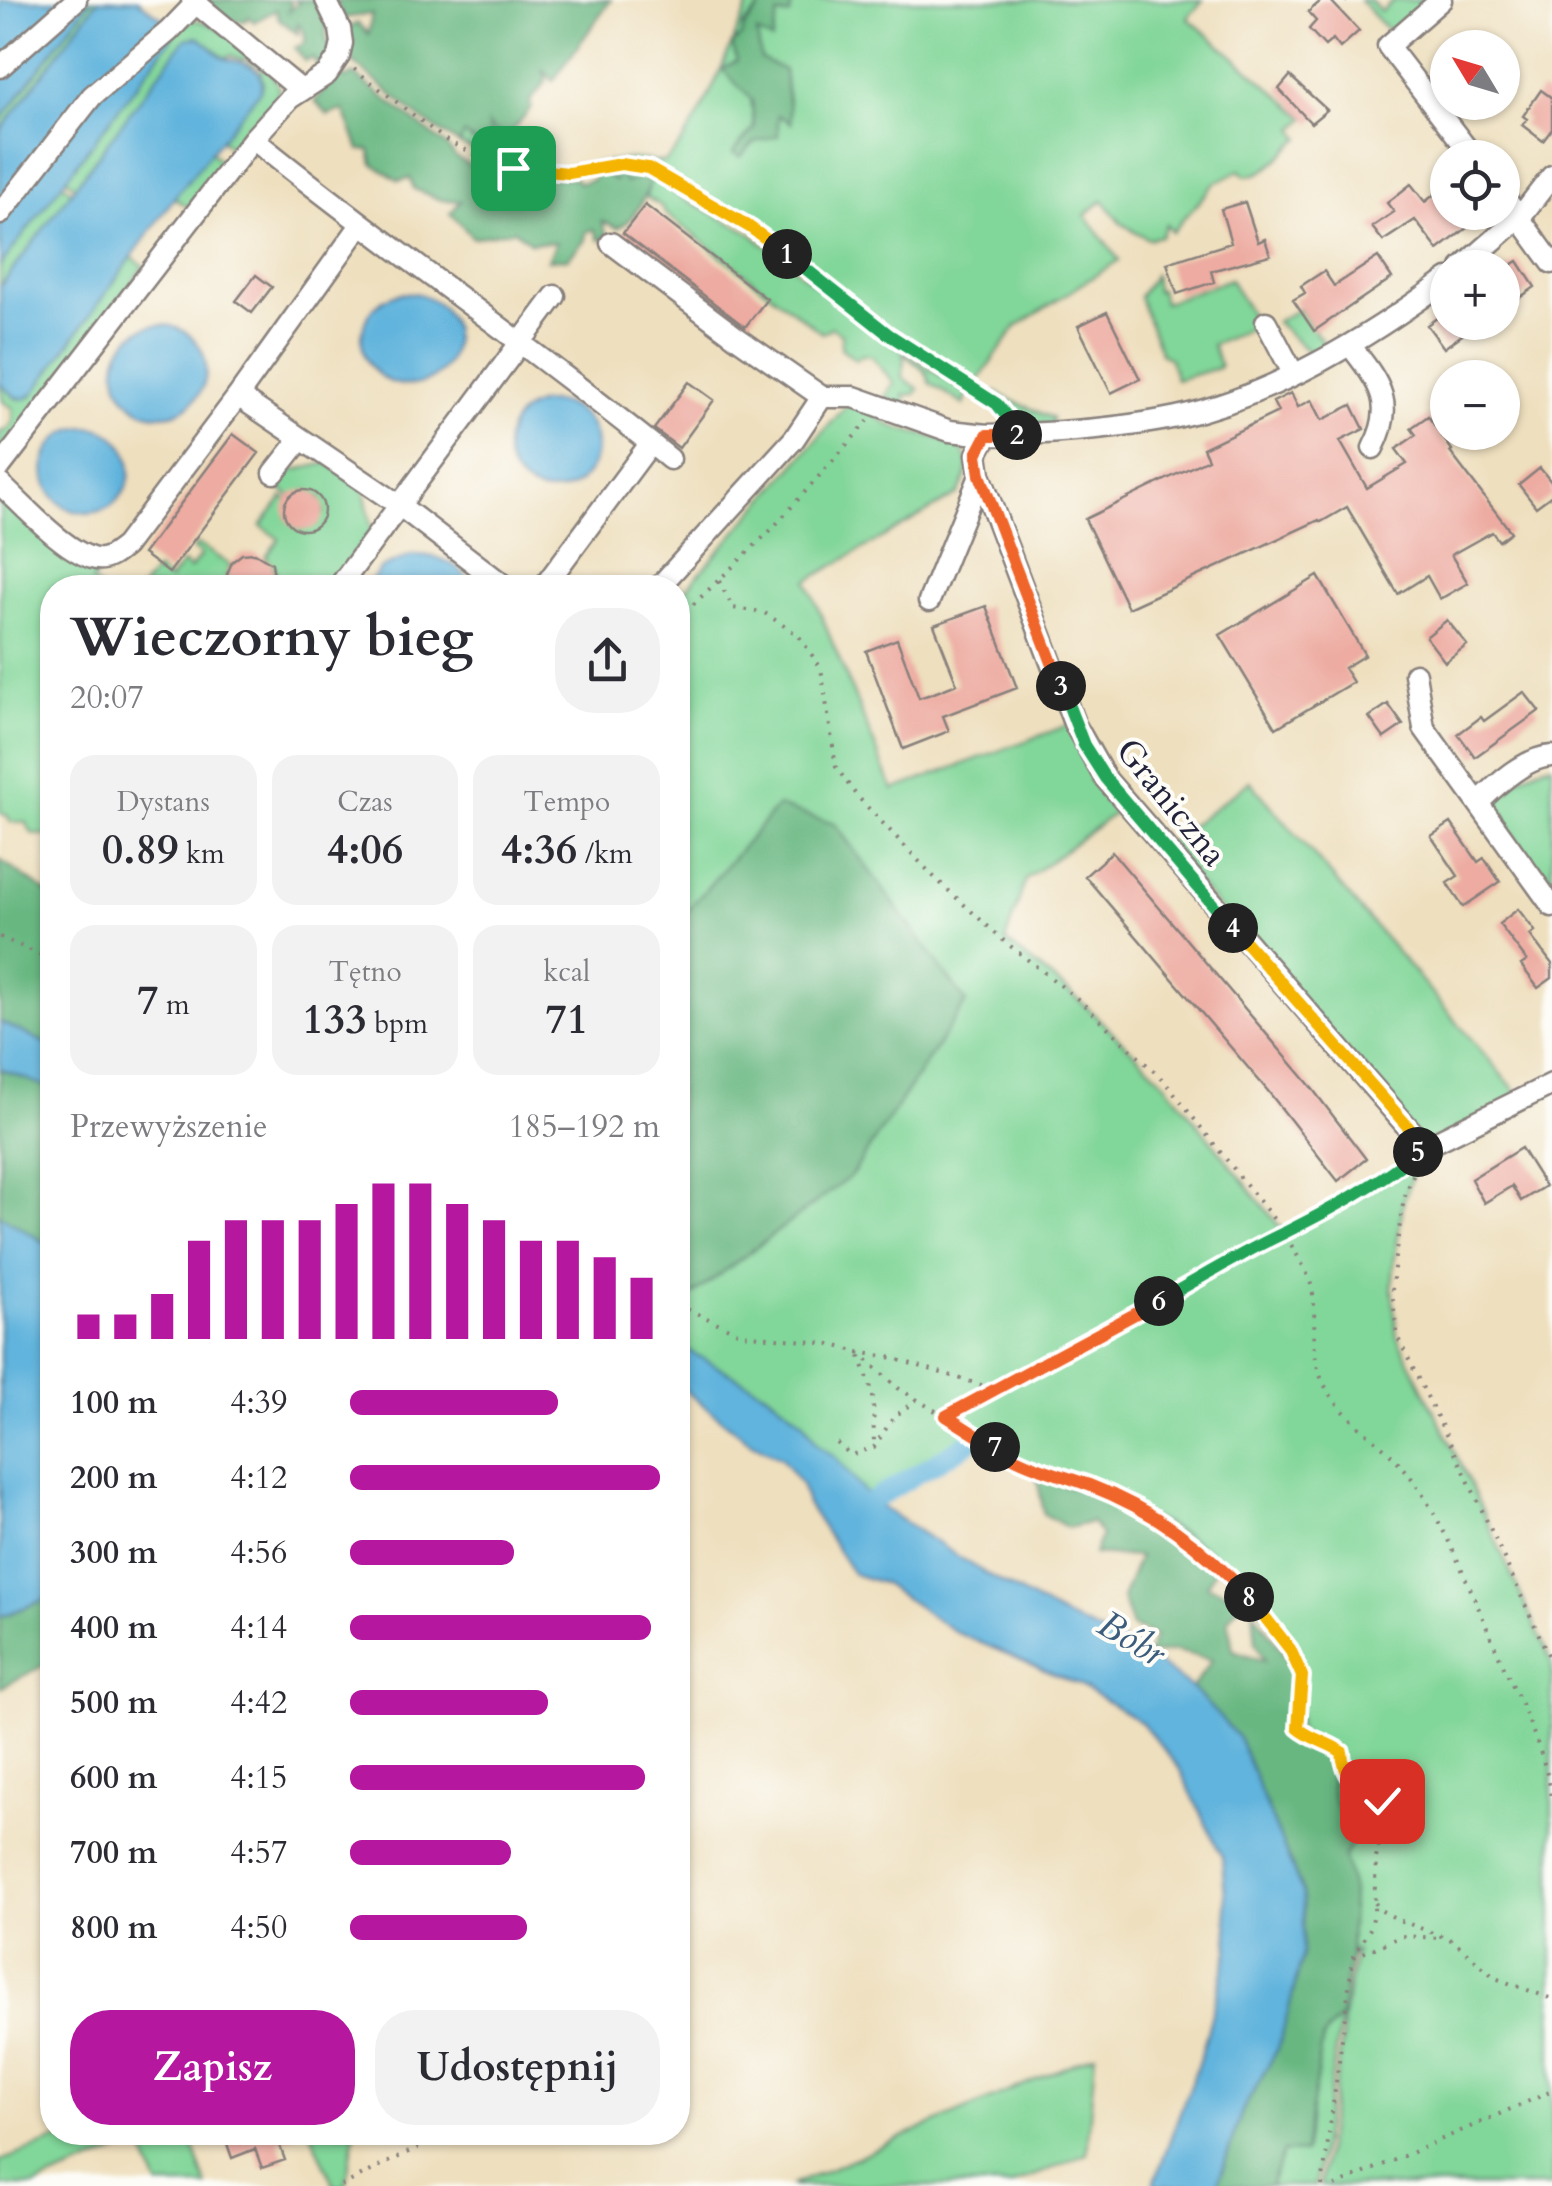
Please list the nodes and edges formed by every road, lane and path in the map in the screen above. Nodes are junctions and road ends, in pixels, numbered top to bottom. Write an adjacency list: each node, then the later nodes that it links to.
1 (76, 0): 6 (street)
2 (326, 0): 5 (street)
3 (1441, 0): 9 (street)
4 (194, 1): 7 (street); 11 (street)
5 (339, 56): 7 (street); 27 (path)
6 (0, 66)
7 (301, 90): 8 (street)
8 (253, 139): 13 (street); 33 (street)
9 (1460, 140)
10 (1552, 176): 12 (street)
11 (0, 214)
12 (1520, 218): 17 (street)
13 (360, 226): 21 (street); 24 (street)
14 (1506, 230): 16 (street)
15 (611, 243): 25 (street)
16 (1483, 250)
17 (1552, 263)
18 (1430, 290): 22 (street)
19 (555, 296): 21 (street)
20 (1266, 322): 23 (street)
21 (518, 343): 30 (street); 37 (street)
22 (1350, 344): 23 (street); 31 (street)
23 (1294, 373): 27 (street)
24 (238, 396): 29 (street); 36 (street)
25 (822, 397): 26 (street); 41 (street)
26 (882, 404): 28 (street); 42 (path)
27 (1020, 434): 28 (street)
28 (987, 435): 35 (street)
29 (300, 440): 34 (street); 37 (street)
30 (650, 444): 32 (street); 40 (street)
31 (1373, 448)
32 (670, 460)
33 (0, 467)
34 (274, 473)
35 (980, 476): 43 (street); 52 (street, Graniczna)
36 (0, 484)
37 (399, 505): 38 (street); 39 (street)
38 (348, 575)
39 (490, 575)
40 (556, 575)
41 (670, 575)
42 (719, 581): 44 (path); 53 (path)
43 (929, 601)
44 (690, 608)
45 (1415, 674): 47 (street)
46 (1552, 756): 47 (street)
47 (1478, 803): 48 (street)
48 (1551, 900)
49 (0, 937): 50 (path)
50 (40, 955)
51 (1552, 1084): 52 (street)
52 (1425, 1146): 53 (path); 61 (path)
53 (1284, 1232): 56 (path); 62 (path)
54 (690, 1310): 55 (path)
55 (858, 1352): 56 (path); 57 (path); 60 (path)
56 (999, 1390): 58 (path)
57 (917, 1400): 58 (path); 60 (path)
58 (946, 1416): 63 (path)
59 (836, 1443): 60 (path)
60 (874, 1447)
61 (1552, 1663)
62 (1552, 1798)
63 (1374, 1901): 64 (path); 65 (path)
64 (1454, 1941): 65 (path); 66 (path)
65 (1353, 1958): 70 (path)
66 (1552, 1999)
67 (1552, 2091): 71 (path)
68 (424, 2145): 69 (path)
69 (341, 2186)
70 (1322, 2186)
71 (1335, 2186)

